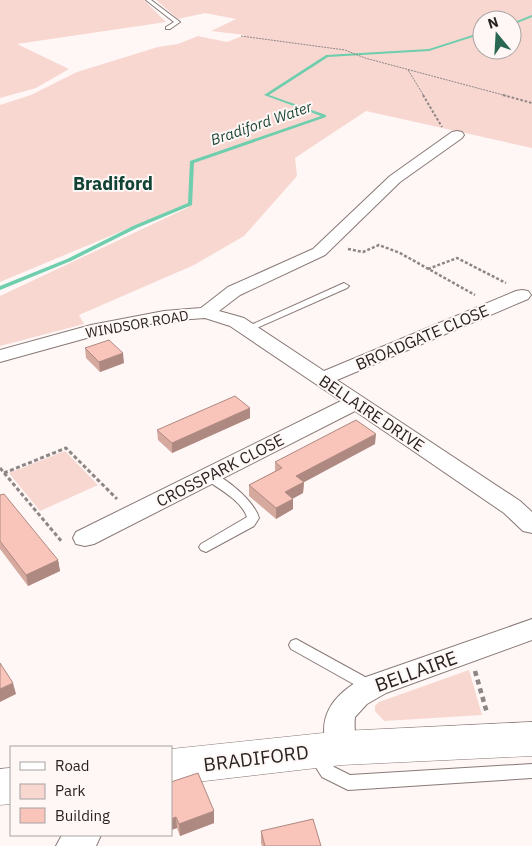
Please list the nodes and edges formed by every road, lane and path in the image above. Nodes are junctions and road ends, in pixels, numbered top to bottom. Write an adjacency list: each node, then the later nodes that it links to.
1 (148, 0): 2 (lane)
2 (168, 28)
3 (241, 36): 4 (path)
4 (408, 69): 5 (path); 6 (path)
5 (532, 103)
6 (457, 135): 7 (street, WINDSOR ROAD)
7 (327, 244): 8 (path); 12 (street, WINDSOR ROAD)
8 (428, 269): 10 (path); 11 (path)
9 (344, 286): 13 (lane)
10 (522, 295): 11 (street, BROADGATE CLOSE)
11 (495, 306): 15 (street, BROADGATE CLOSE)
12 (206, 313): 13 (street, BELLAIRE DRIVE); 14 (street, WINDSOR ROAD)
13 (247, 329): 15 (street, BELLAIRE DRIVE)
14 (0, 356)
15 (323, 379): 16 (street, BELLAIRE DRIVE)
16 (356, 402): 19 (street, CROSSPARK CLOSE); 21 (street, BELLAIRE DRIVE)
17 (0, 468): 18 (path)
18 (4, 473): 20 (path); 22 (path)
19 (209, 476): 20 (street, CROSSPARK CLOSE); 23 (lane)
20 (132, 515): 22 (street, CROSSPARK CLOSE)
21 (532, 525)
22 (85, 538)
23 (206, 547)
24 (532, 629): 26 (street, BELLAIRE)
25 (296, 645): 27 (lane)
26 (470, 651): 27 (street, BELLAIRE); 28 (path)
27 (371, 687): 29 (street, BELLAIRE)
28 (514, 739): 29 (street, BRADIFORD)
29 (328, 749): 30 (street, BRADIFORD); 31 (lane)
30 (172, 768)
31 (532, 771)
32 (84, 836): 33 (street)
33 (73, 846)

